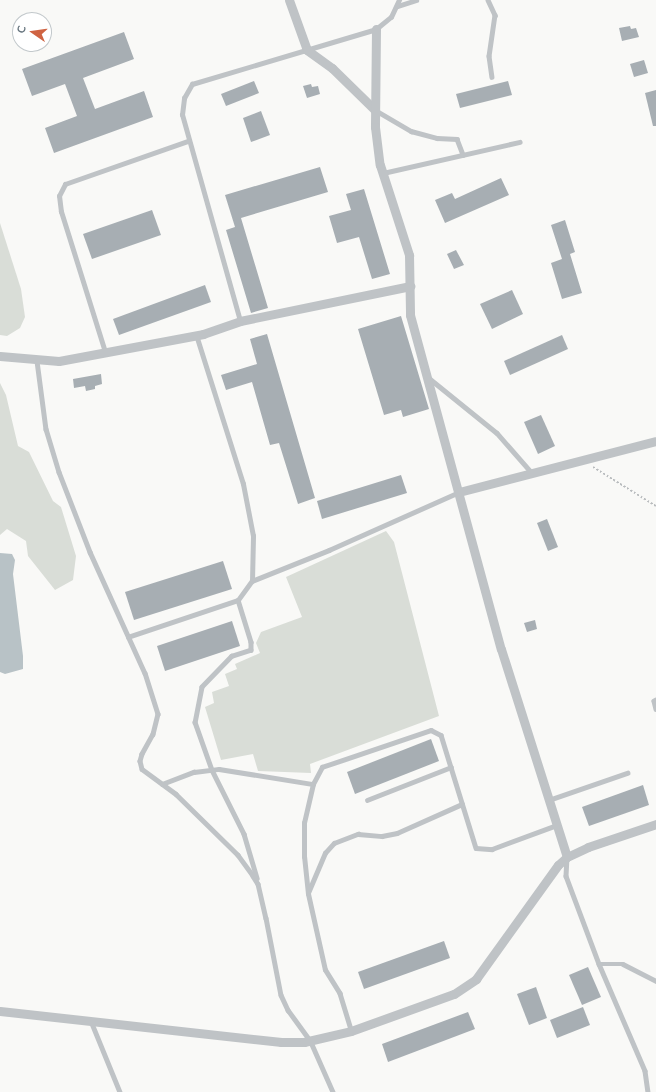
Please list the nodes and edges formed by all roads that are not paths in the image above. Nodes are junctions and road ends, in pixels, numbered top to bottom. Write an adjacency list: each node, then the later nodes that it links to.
1 (290, 0): 7 (street)
2 (399, 0): 5 (lane)
3 (416, 0): 5 (lane)
4 (488, 0): 8 (lane)
5 (398, 6): 6 (lane)
6 (376, 29): 7 (lane); 9 (street)
7 (307, 50): 9 (street); 10 (lane)
8 (492, 77)
9 (375, 110): 12 (lane); 13 (street)
10 (188, 141): 15 (lane); 17 (lane)
11 (520, 142): 12 (lane)
12 (463, 155): 13 (lane)
13 (383, 173): 14 (street)
14 (410, 286): 15 (street); 20 (street)
15 (240, 321): 16 (street)
16 (196, 335): 17 (street); 24 (lane)
17 (104, 352): 19 (street)
18 (0, 356): 19 (street)
19 (38, 361): 26 (lane)
20 (427, 376): 22 (lane); 23 (street)
21 (656, 441): 22 (street)
22 (532, 473): 23 (street)
23 (459, 492): 24 (lane); 35 (street)
24 (252, 581): 25 (lane)
25 (238, 600): 26 (lane); 30 (lane)
26 (128, 637): 32 (lane)
27 (656, 700): 28 (lane)
28 (656, 709)
29 (451, 767): 33 (lane); 34 (lane); 36 (lane)
30 (212, 770): 32 (lane); 33 (lane); 40 (lane)
31 (627, 774): 35 (lane)
32 (162, 784): 40 (lane)
33 (313, 784): 41 (lane)
34 (367, 800)
35 (549, 800): 38 (street)
36 (462, 804): 38 (lane); 41 (lane)
37 (656, 824): 39 (street)
38 (557, 825): 39 (street)
39 (567, 857): 42 (lane); 46 (street)
40 (258, 884): 47 (lane)
41 (308, 894): 46 (lane)
42 (599, 964): 43 (lane); 50 (lane)
43 (656, 981)
44 (0, 1011): 45 (street)
45 (91, 1021): 47 (street); 48 (lane)
46 (351, 1031): 47 (street)
47 (310, 1040): 49 (lane)
48 (120, 1092)
49 (333, 1092)
50 (648, 1092)

